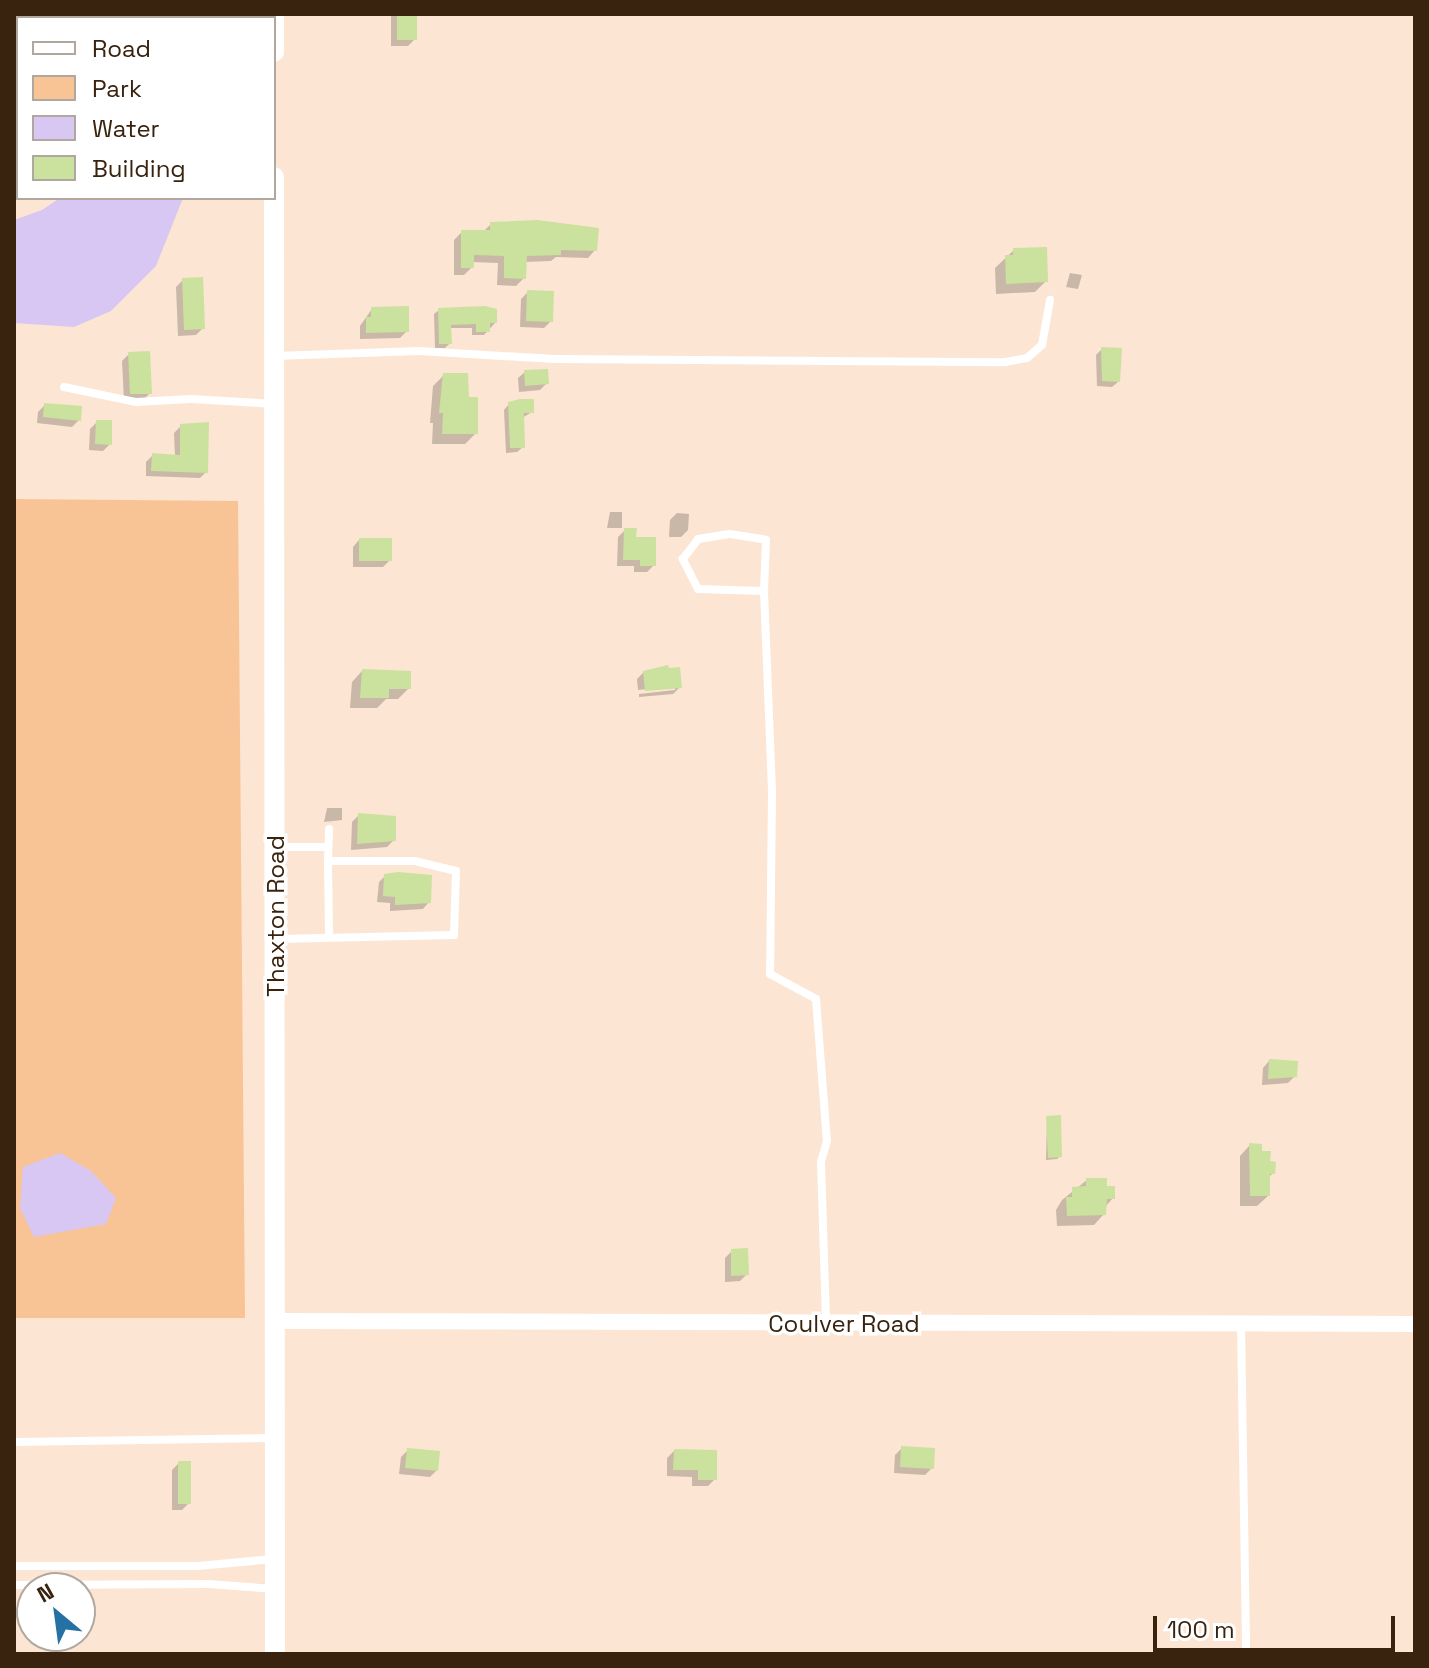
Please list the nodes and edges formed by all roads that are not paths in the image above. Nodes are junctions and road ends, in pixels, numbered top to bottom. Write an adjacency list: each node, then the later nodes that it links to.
1 (274, 200): 3 (street, Thaxton Road)
2 (1050, 300): 3 (lane)
3 (275, 356): 5 (street, Thaxton Road)
4 (64, 387): 5 (lane)
5 (275, 404): 8 (street, Thaxton Road)
6 (764, 591): 6 (lane); 14 (lane)
7 (329, 829): 9 (lane)
8 (276, 847): 9 (lane); 12 (street, Thaxton Road)
9 (328, 847): 10 (lane)
10 (328, 861): 11 (lane); 11 (lane)
11 (329, 937): 12 (lane)
12 (276, 939): 13 (street, Thaxton Road)
13 (273, 1321): 14 (street, Coulver Road); 17 (street, Thaxton Road)
14 (826, 1323): 15 (street, Coulver Road)
15 (1241, 1324): 16 (street, Coulver Road); 24 (lane)
16 (1415, 1324)
17 (275, 1438): 18 (lane); 19 (street, Thaxton Road)
18 (14, 1442)
19 (275, 1559): 20 (lane); 22 (street, Thaxton Road)
20 (14, 1566)
21 (14, 1585): 22 (lane)
22 (275, 1589): 23 (street, Thaxton Road)
23 (275, 1654)
24 (1246, 1654)

